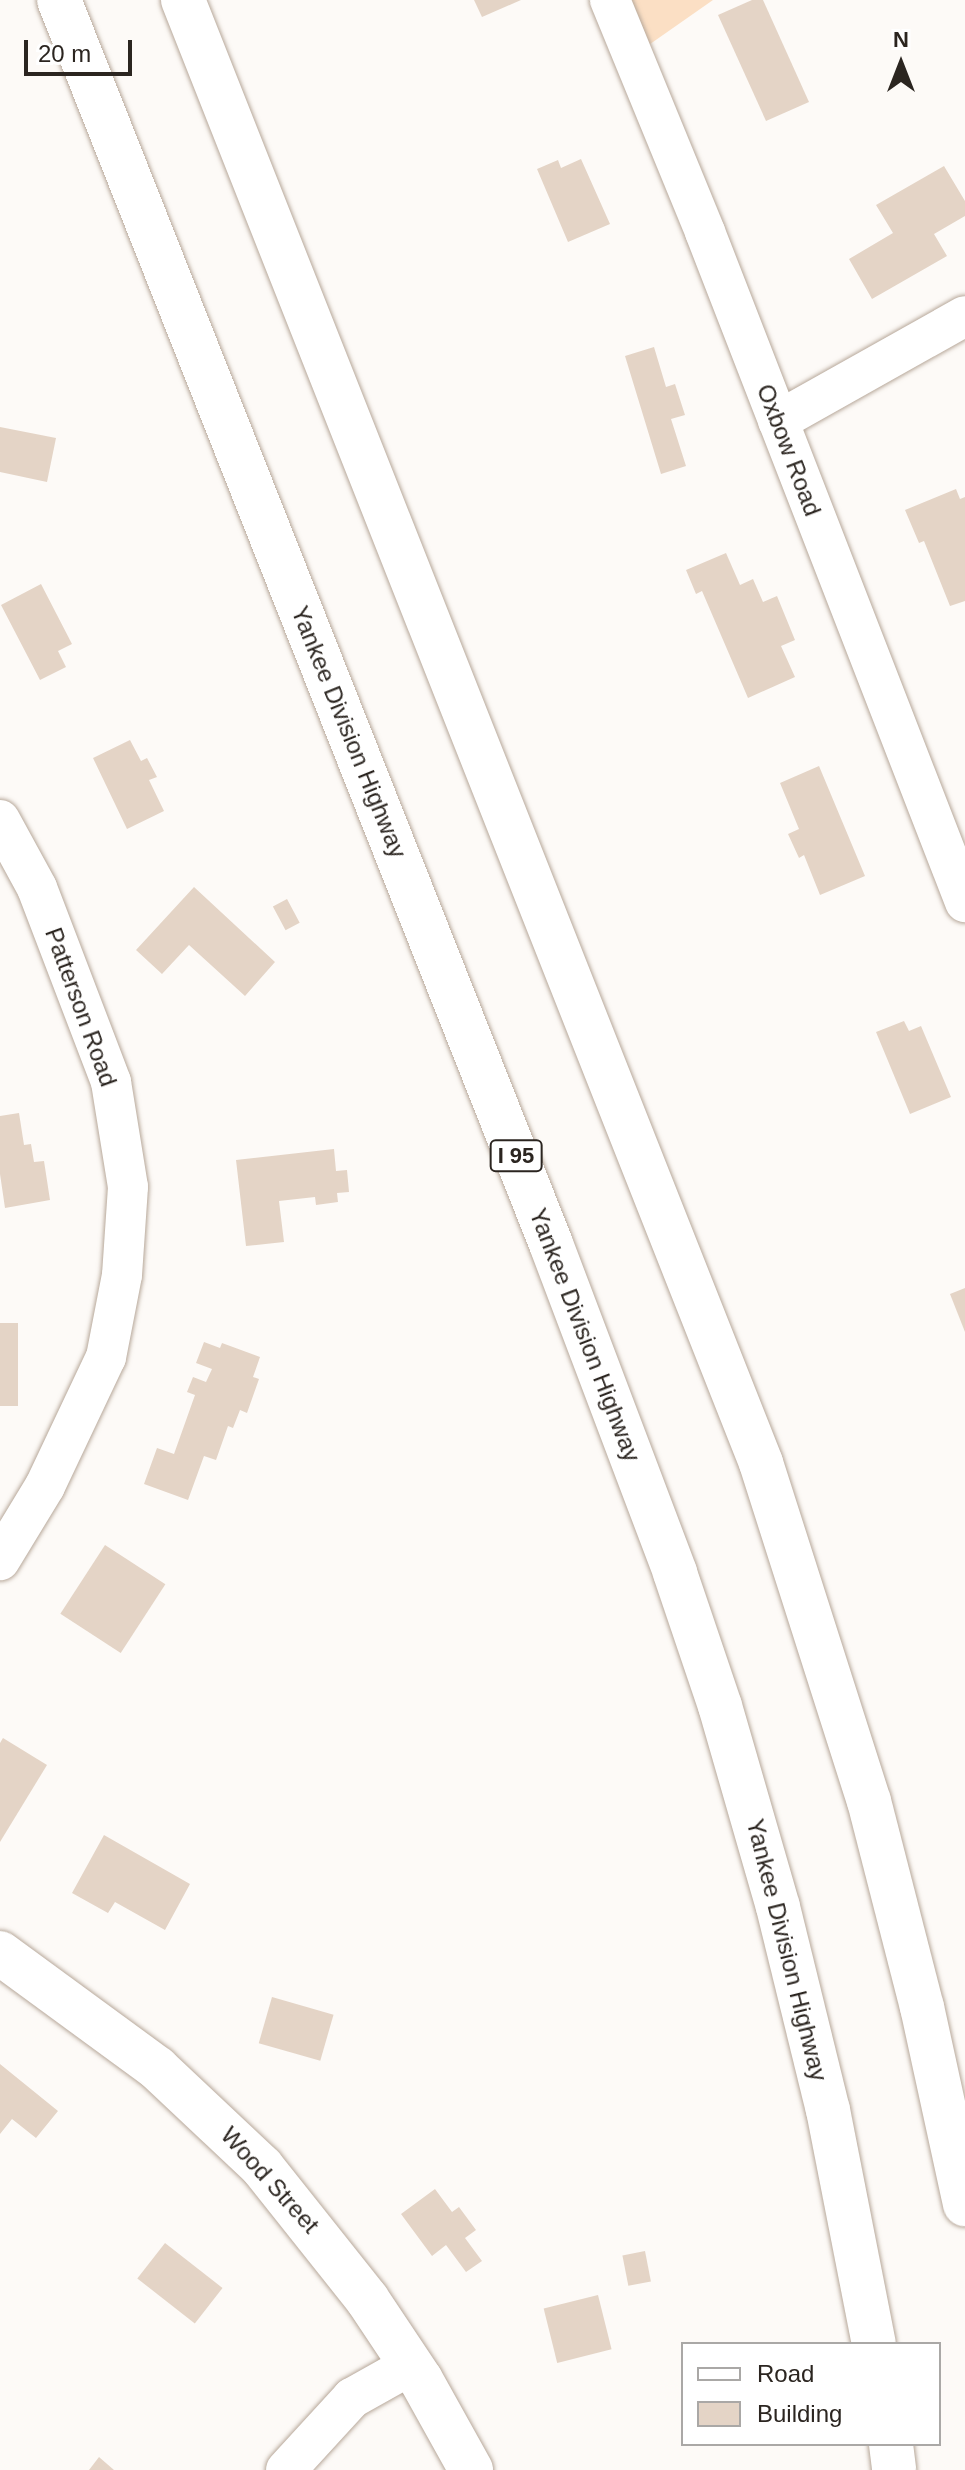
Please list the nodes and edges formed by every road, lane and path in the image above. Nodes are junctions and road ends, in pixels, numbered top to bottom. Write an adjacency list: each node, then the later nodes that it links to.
1 (59, 0): 11 (main road, Yankee Division Highway / I 95)
2 (183, 0): 10 (main road)
3 (610, 0): 5 (street, Oxbow Road)
4 (965, 316): 5 (street)
5 (778, 421): 7 (street, Oxbow Road)
6 (0, 820): 8 (street, Patterson Road)
7 (965, 902)
8 (0, 1560)
9 (0, 1953): 12 (main road, Wood Street)
10 (965, 2204)
11 (874, 2342)
12 (411, 2365): 14 (street); 15 (main road, Wood Street)
13 (891, 2446): 16 (main road)
14 (286, 2470)
15 (471, 2470)
16 (894, 2470)

